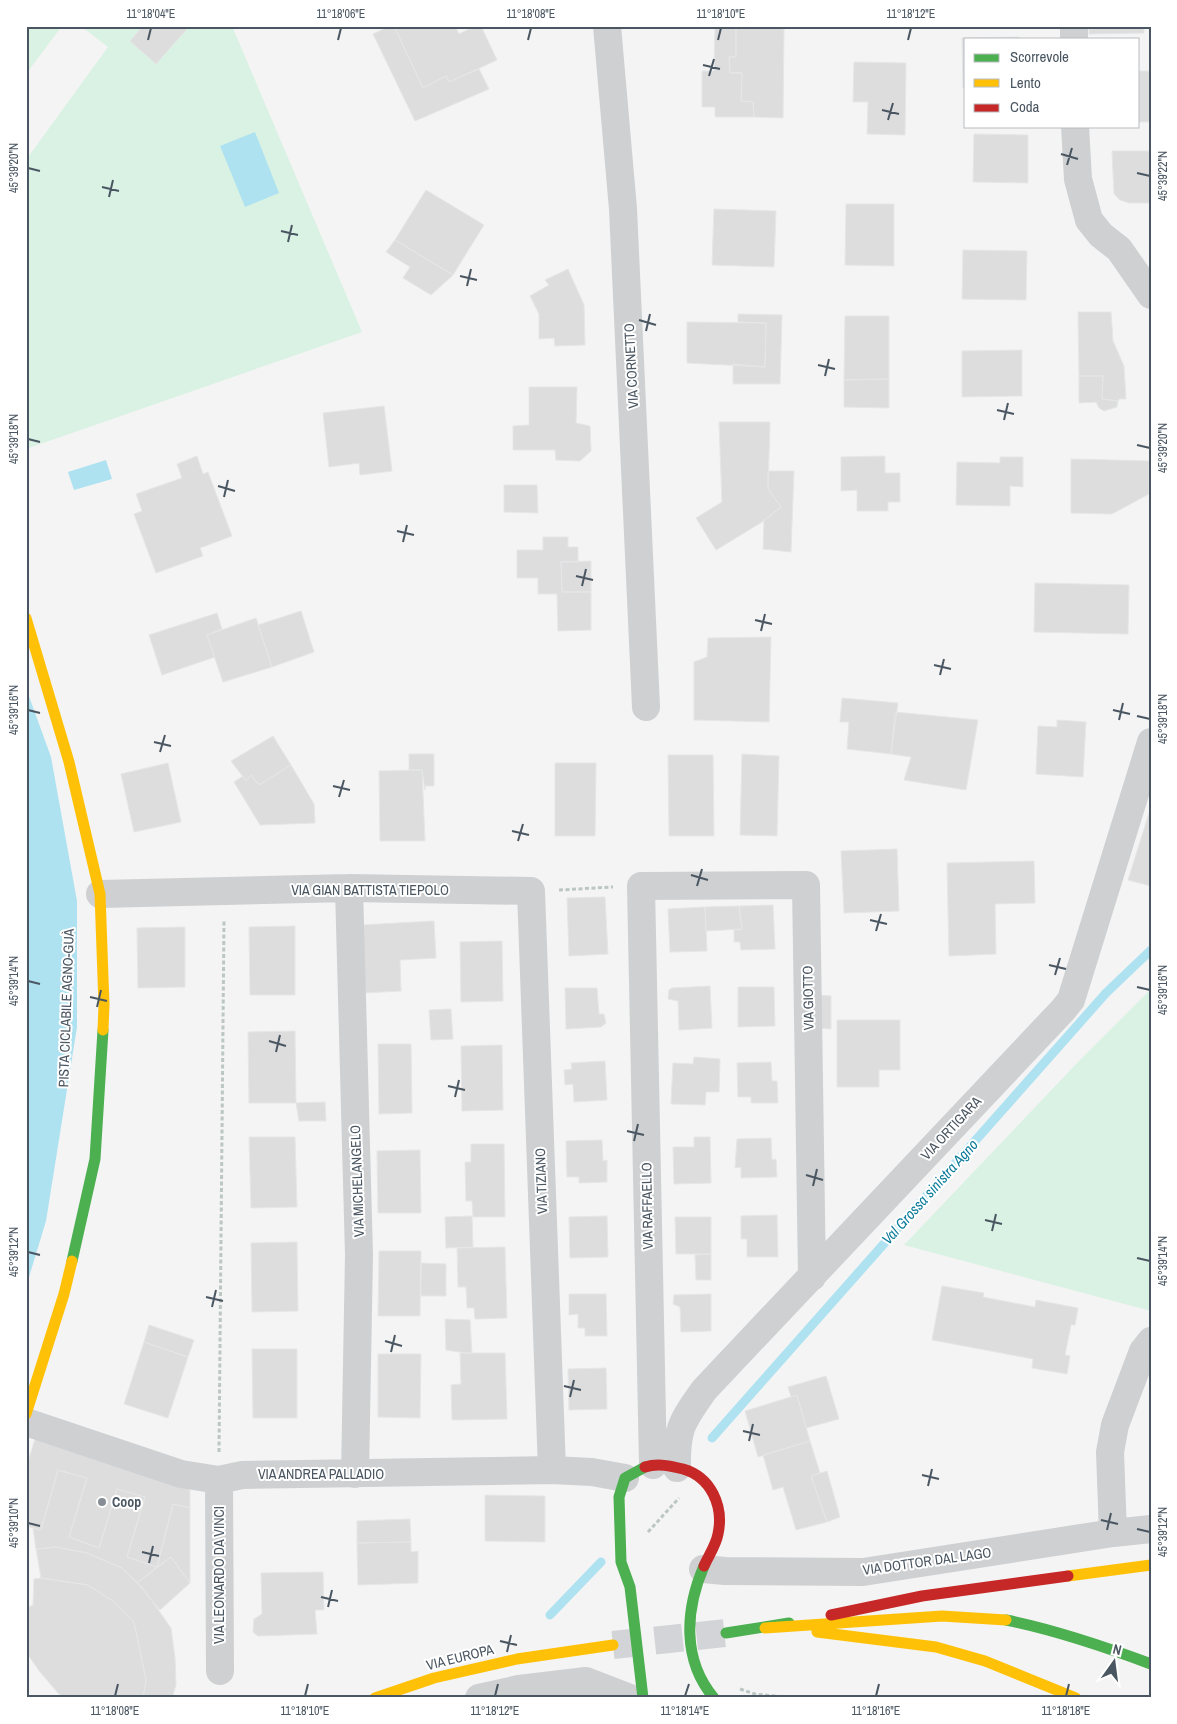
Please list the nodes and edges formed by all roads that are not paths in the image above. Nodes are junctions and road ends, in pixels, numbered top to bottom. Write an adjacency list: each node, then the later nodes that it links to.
1 (608, 26): 5 (street, VIA CORNETTO)
2 (1075, 128): 3 (street)
3 (1151, 294)
4 (26, 618): 10 (main road)
5 (646, 707)
6 (1151, 742): 11 (street, VIA ORTIGARA)
7 (641, 886): 11 (street, VIA GIOTTO); 15 (street, VIA RAFFAELLO)
8 (349, 888): 9 (street, VIA GIAN BATTISTA TIEPOLO); 10 (street, VIA GIAN BATTISTA TIEPOLO); 17 (street, VIA MICHELANGELO)
9 (531, 891): 16 (street, VIA TIZIANO)
10 (100, 894): 13 (main road)
11 (812, 1277): 15 (street, VIA ORTIGARA)
12 (1151, 1341): 21 (street)
13 (26, 1414)
14 (26, 1422): 19 (street, VIA ANDREA PALLADIO)
15 (665, 1466): 18 (main road); 23 (main road)
16 (552, 1470): 17 (street, VIA ANDREA PALLADIO); 18 (street, VIA ANDREA PALLADIO)
17 (354, 1474): 19 (street, VIA ANDREA PALLADIO)
18 (625, 1478): 32 (main road)
19 (219, 1480): 28 (street, VIA LEONARDO DA VINCI)
20 (1151, 1529): 21 (street, VIA DOTTOR DAL LAGO)
21 (1113, 1533): 23 (street, VIA DOTTOR DAL LAGO)
22 (1151, 1565): 24 (main road)
23 (703, 1569): 33 (main road)
24 (765, 1628): 25 (main road); 27 (main road); 34 (main road)
25 (726, 1633)
26 (613, 1645): 29 (main road, VIA EUROPA)
27 (1151, 1664)
28 (220, 1671)
29 (375, 1698)
30 (480, 1698): 31 (street)
31 (630, 1698)
32 (643, 1698)
33 (714, 1698)
34 (1076, 1698)

